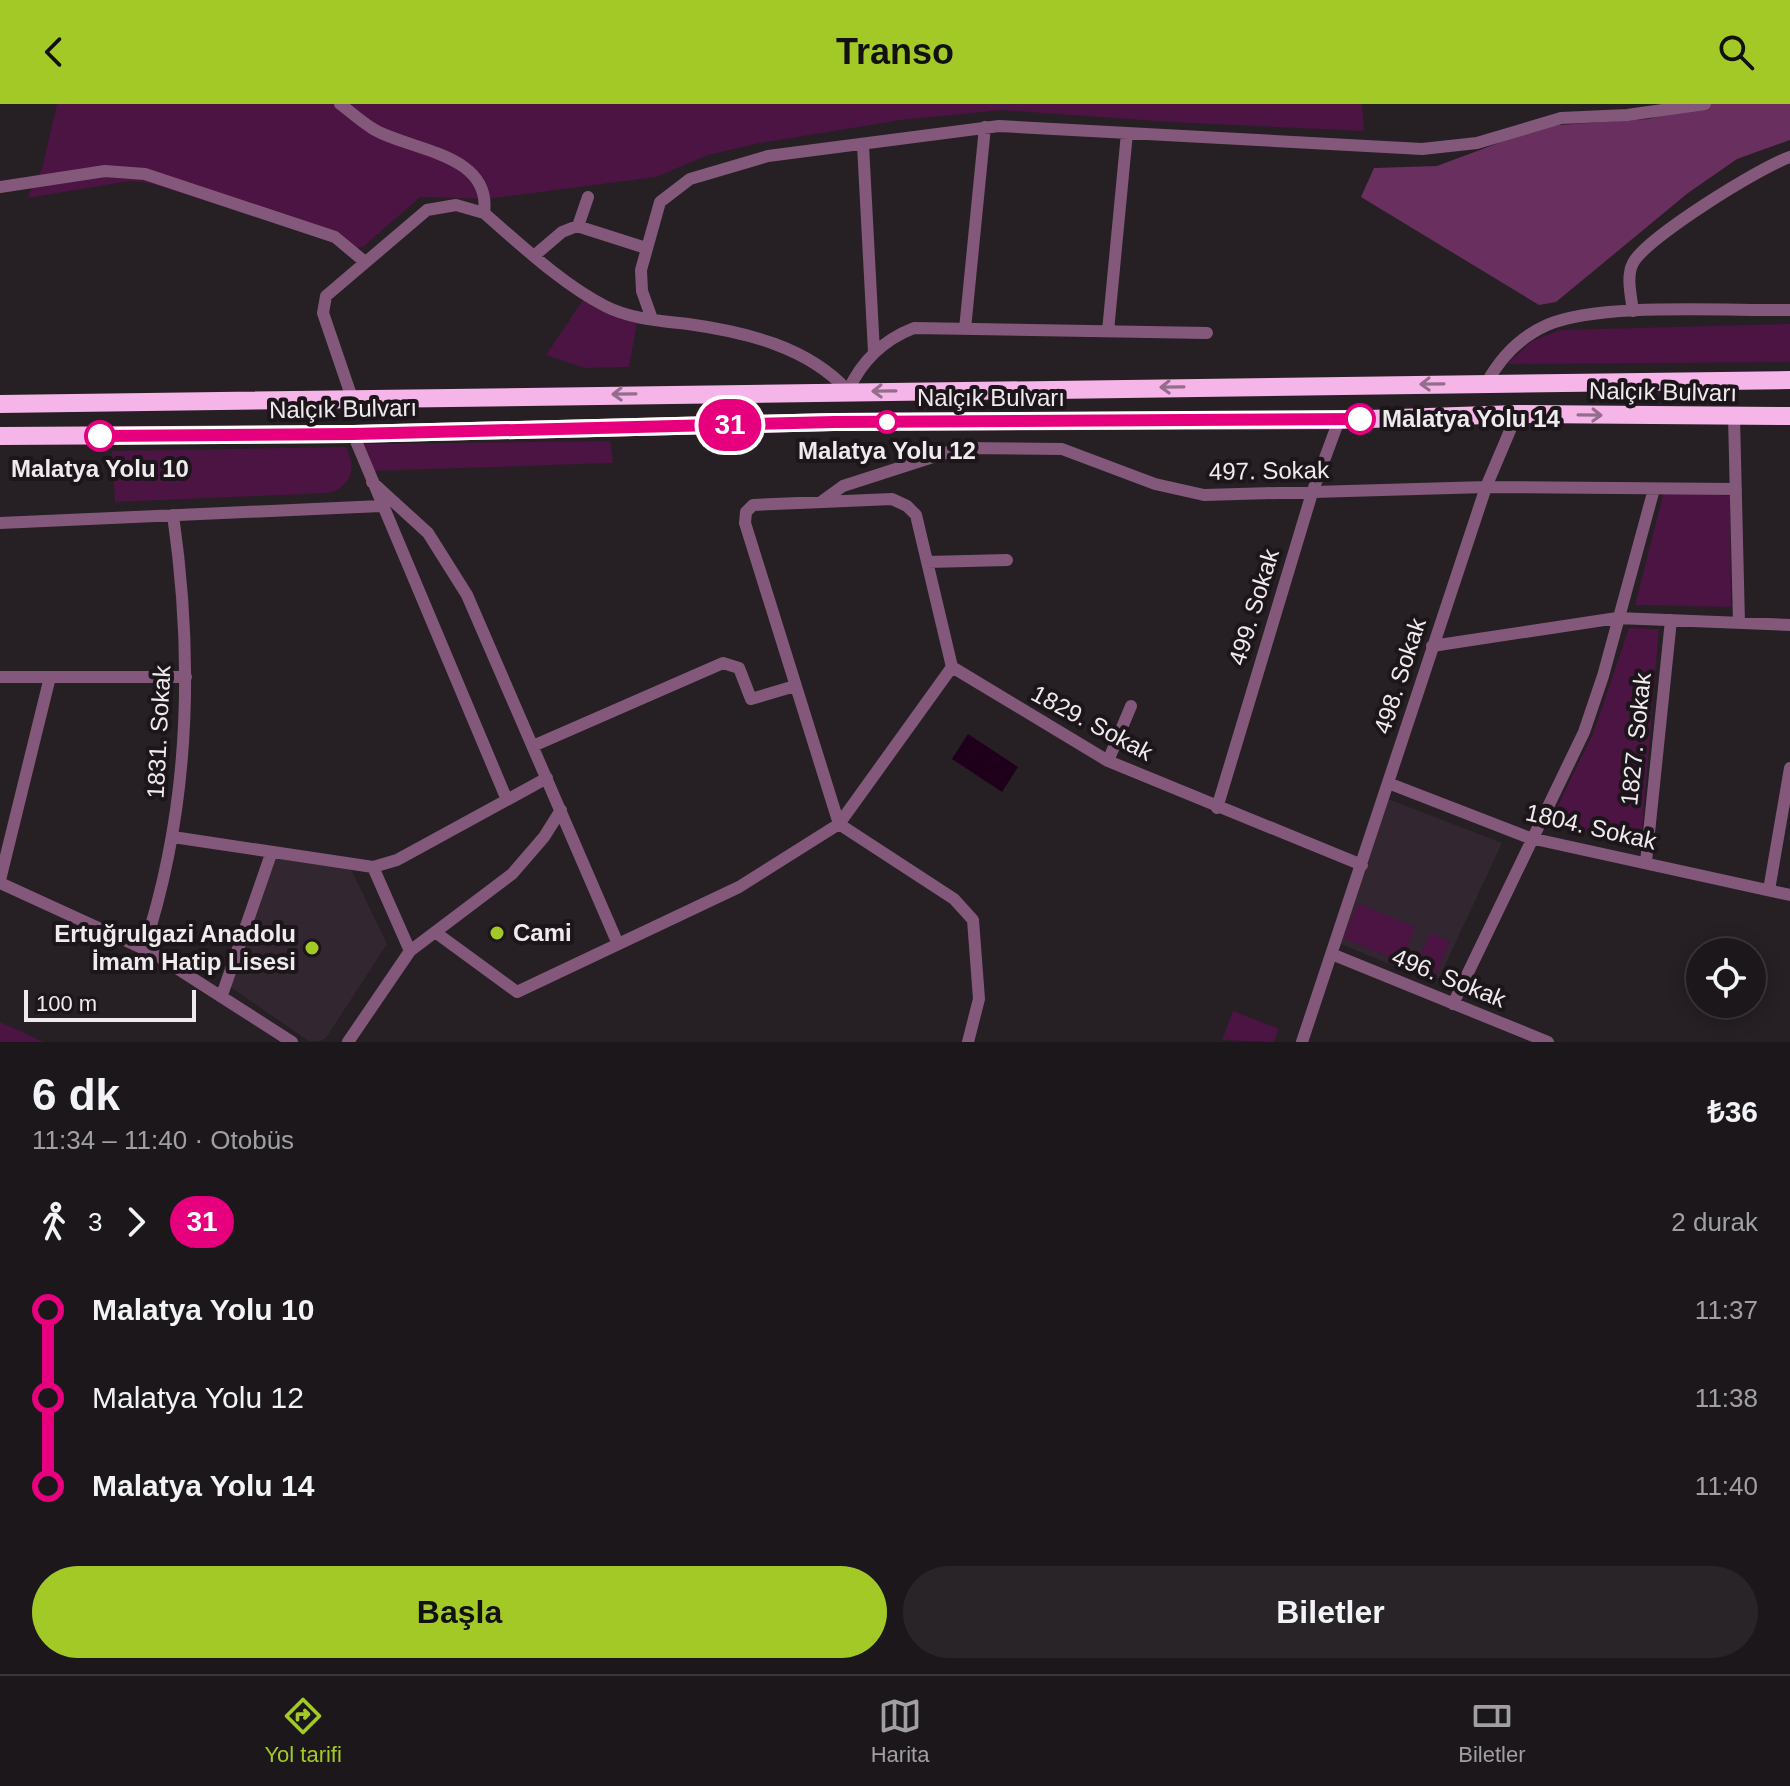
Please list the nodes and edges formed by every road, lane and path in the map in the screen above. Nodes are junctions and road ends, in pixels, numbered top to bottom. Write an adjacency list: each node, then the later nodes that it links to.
1 (340, 104): 9 (street)
2 (1705, 104): 4 (street)
3 (985, 127): 4 (street); 5 (street); 17 (street)
4 (1127, 133): 18 (street)
5 (863, 145): 11 (street); 20 (street)
6 (1790, 157): 15 (street)
7 (0, 187): 13 (street)
8 (588, 197): 10 (street)
9 (484, 213): 12 (street); 13 (street)
10 (578, 226): 11 (street); 12 (street)
11 (646, 248): 16 (street)
12 (535, 255): 16 (street)
13 (365, 262): 24 (street)
14 (1790, 310): 15 (street)
15 (1633, 311): 22 (street)
16 (652, 319): 23 (street)
17 (965, 329): 18 (street); 20 (street)
18 (1108, 331): 19 (street)
19 (1207, 333)
20 (874, 352): 23 (street)
21 (1790, 380): 22 (highway, Nalçık Bulvarı)
22 (1486, 384): 23 (highway, Nalçık Bulvarı, one-way to 23)
23 (848, 391): 24 (highway, Nalçık Bulvarı, one-way to 24)
24 (352, 398): 25 (highway, Nalçık Bulvarı)
25 (0, 404)
26 (1517, 414): 28 (highway, Nalçık Bulvarı, one-way to 28); 29 (highway, Nalçık Bulvarı); 33 (street, 498. Sokak)
27 (1790, 416): 28 (highway, Nalçık Bulvarı)
28 (1734, 417): 35 (street)
29 (1339, 420): 30 (highway, Nalçık Bulvarı); 36 (street, 499. Sokak)
30 (353, 434): 31 (highway, Nalçık Bulvarı); 32 (street)
31 (0, 436)
32 (372, 482): 38 (street); 54 (street)
33 (1486, 487): 34 (street, 497. Sokak); 36 (street, 497. Sokak); 47 (street, 498. Sokak)
34 (1654, 489): 35 (street, 497. Sokak); 43 (street)
35 (1736, 489): 45 (street)
36 (1312, 493): 37 (street, 497. Sokak); 60 (street, 499. Sokak)
37 (821, 502): 42 (street); 52 (street)
38 (381, 506): 39 (street); 59 (street)
39 (173, 515): 40 (street); 51 (street, 1831. Sokak)
40 (0, 523)
41 (1007, 560): 42 (street)
42 (927, 562): 48 (street)
43 (1617, 618): 44 (street); 47 (street); 64 (street)
44 (1671, 620): 45 (street); 66 (street, 1827. Sokak)
45 (1739, 623): 46 (street)
46 (1790, 625)
47 (1432, 646): 58 (street, 498. Sokak)
48 (952, 667): 55 (street, 1829. Sokak); 62 (street)
49 (0, 677): 50 (street)
50 (50, 677): 51 (street); 69 (street)
51 (186, 677): 63 (street, 1831. Sokak)
52 (795, 686): 54 (street); 62 (street)
53 (1131, 706): 55 (street)
54 (533, 746): 57 (street)
55 (1108, 761): 60 (street, 1829. Sokak)
56 (1790, 768): 70 (street)
57 (547, 778): 59 (street); 61 (street)
58 (1388, 783): 64 (street, 1804. Sokak); 67 (street, 498. Sokak)
59 (507, 800): 68 (street)
60 (1217, 808): 67 (street, 1829. Sokak)
61 (561, 810): 72 (street); 73 (street)
62 (839, 824): 73 (street); 81 (street)
63 (173, 837): 65 (street); 74 (street, 1831. Sokak)
64 (1530, 838): 66 (street, 1804. Sokak); 78 (street)
65 (271, 854): 68 (street); 77 (street)
66 (1646, 862): 70 (street, 1804. Sokak)
67 (1362, 865): 76 (street, 498. Sokak)
68 (373, 867): 75 (street)
69 (0, 881): 74 (street)
70 (1769, 890): 71 (street, 1804. Sokak)
71 (1790, 895)
72 (435, 932): 73 (street); 75 (street)
73 (618, 944)
74 (144, 948): 77 (street)
75 (410, 951): 80 (street)
76 (1334, 955): 78 (street, 496. Sokak); 82 (street, 498. Sokak)
77 (222, 995): 79 (street)
78 (1453, 1004): 83 (street, 496. Sokak)
79 (292, 1042)
80 (348, 1042)
81 (968, 1042)
82 (1302, 1042)
83 (1548, 1042)

